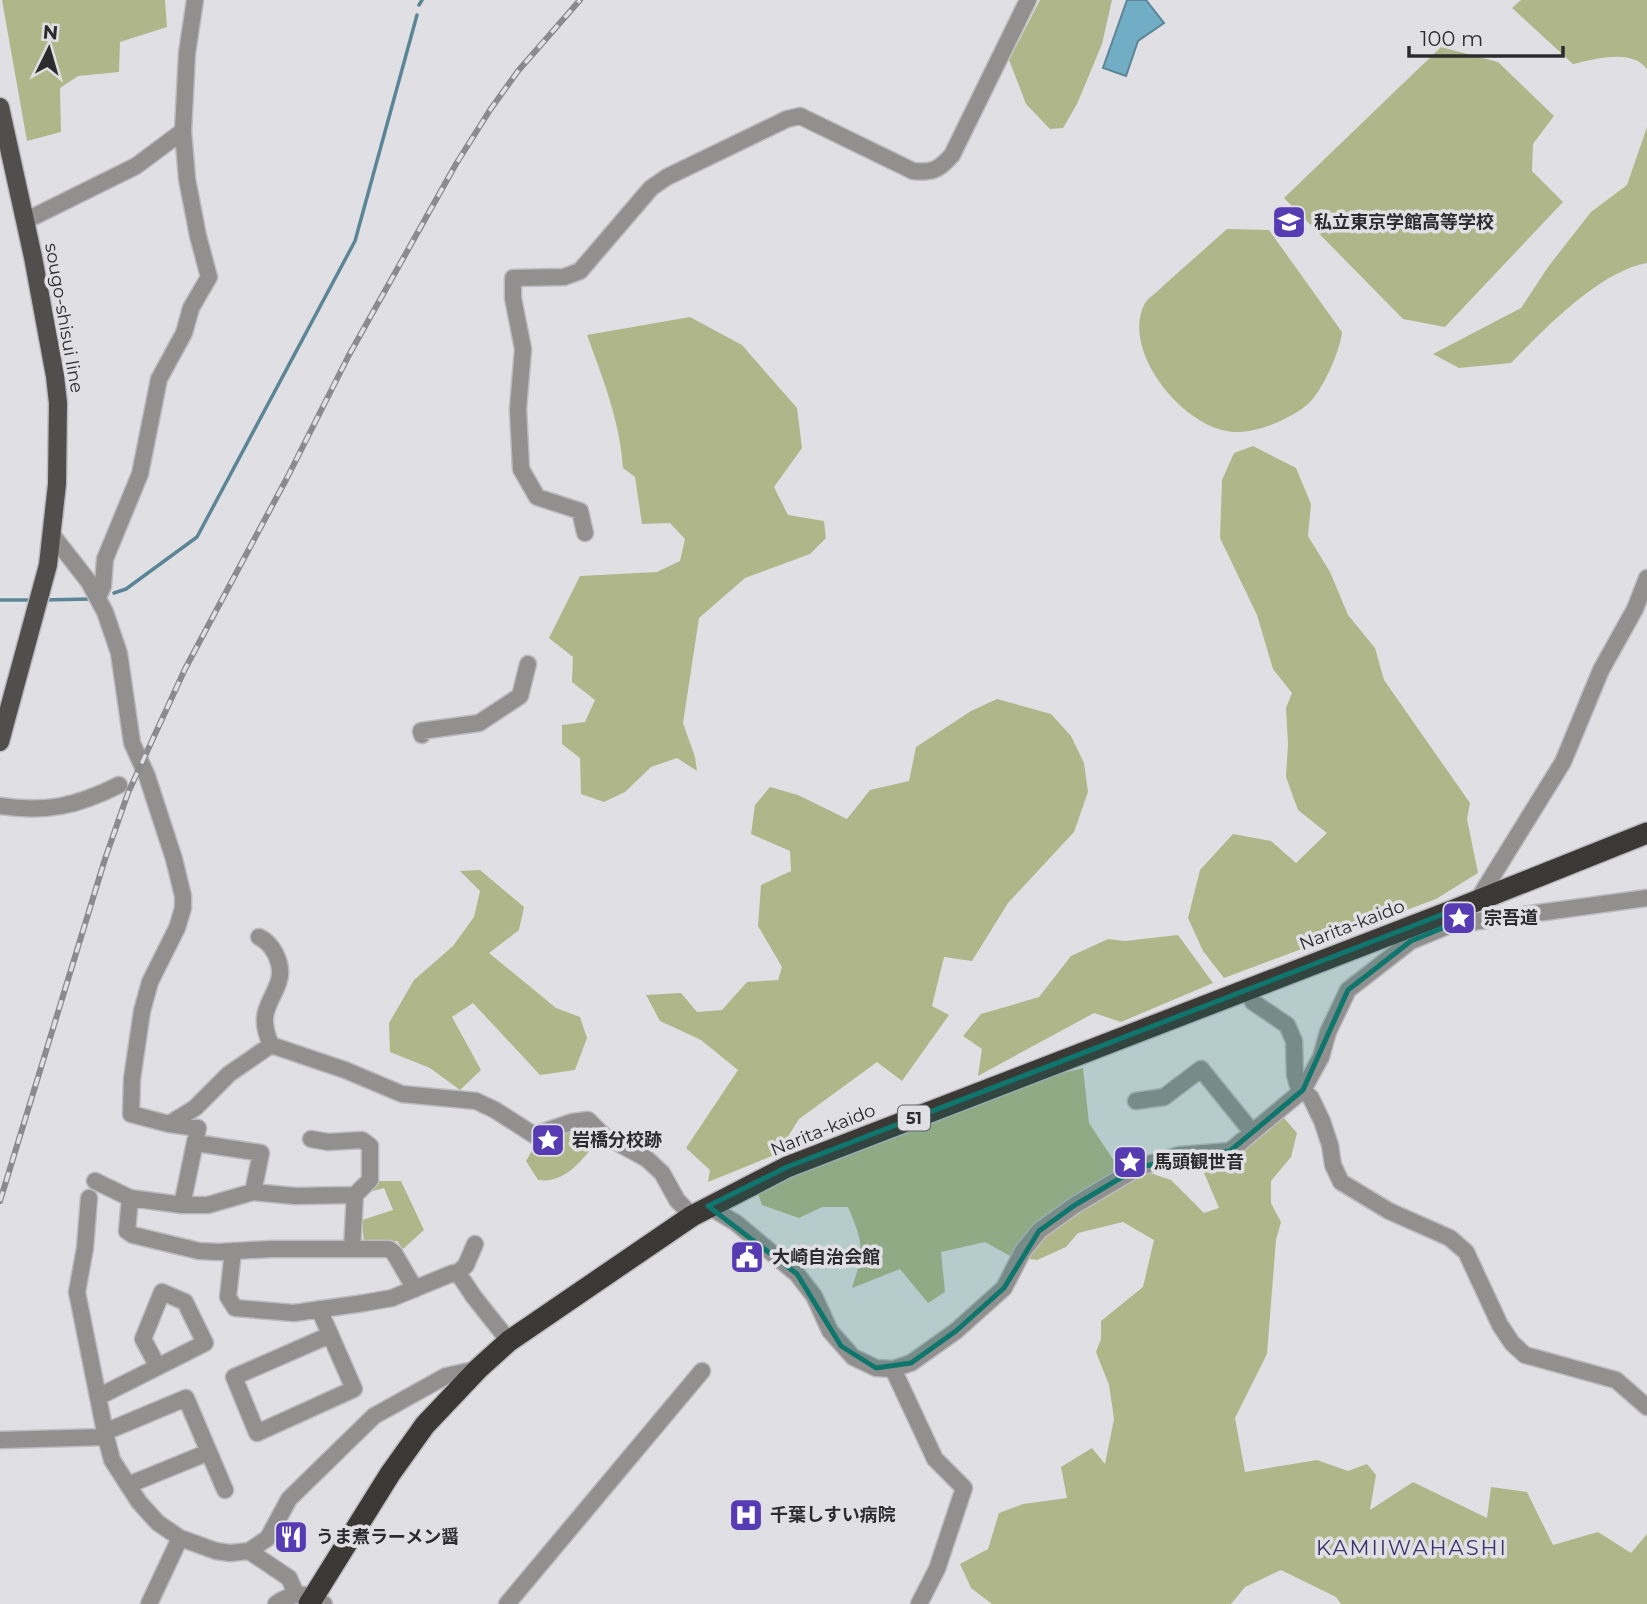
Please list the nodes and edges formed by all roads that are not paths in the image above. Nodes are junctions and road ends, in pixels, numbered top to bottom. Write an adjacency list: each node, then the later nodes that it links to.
1 (195, 0): 4 (street)
2 (1028, 0): 6 (street)
3 (0, 107): 5 (main road, sougo-shisui line)
4 (183, 131): 5 (street); 9 (street)
5 (25, 221): 7 (main road, sougo-shisui line)
6 (586, 533)
7 (53, 536): 9 (street); 12 (main road, sougo-shisui line)
8 (1647, 578): 17 (street)
9 (98, 597): 24 (street)
10 (528, 664): 11 (street)
11 (422, 735)
12 (0, 742)
13 (119, 785): 14 (street)
14 (0, 806)
15 (1647, 833): 17 (highway, Narita-kaido / 51)
16 (1647, 898): 18 (street)
17 (1476, 901): 18 (highway, Narita-kaido / 51)
18 (1452, 917): 20 (highway, Narita-kaido / 51); 22 (street)
19 (260, 937): 21 (street)
20 (1247, 989): 22 (street); 34 (highway, Narita-kaido / 51)
21 (271, 1045): 24 (street); 34 (street)
22 (1301, 1091): 25 (street); 48 (street)
23 (1136, 1101): 25 (street)
24 (169, 1124): 27 (street)
25 (1252, 1132): 45 (street)
26 (311, 1139): 30 (street)
27 (196, 1143): 29 (street); 33 (street)
28 (95, 1181): 32 (street)
29 (253, 1192): 30 (street); 33 (street)
30 (355, 1195): 36 (street)
31 (89, 1198): 47 (street)
32 (130, 1198): 33 (street); 37 (street)
33 (182, 1205)
34 (700, 1211): 42 (highway, Narita-kaido / 51); 45 (street)
35 (475, 1244): 38 (street)
36 (352, 1248): 37 (street); 39 (street)
37 (233, 1251): 40 (street)
38 (458, 1273): 39 (street); 42 (street)
39 (415, 1289): 40 (street)
40 (319, 1309): 41 (street)
41 (330, 1335): 41 (street)
42 (509, 1341): 44 (highway, Narita-kaido / 51)
43 (158, 1367): 43 (street); 47 (street)
44 (478, 1369): 55 (street); 56 (highway, Narita-kaido / 51)
45 (893, 1369): 60 (street)
46 (702, 1371): 59 (street)
47 (98, 1397): 49 (street)
48 (1647, 1407)
49 (105, 1435): 50 (street); 51 (street); 52 (street)
50 (0, 1440)
51 (209, 1451): 52 (street); 53 (street)
52 (128, 1485): 54 (street)
53 (225, 1490)
54 (180, 1538): 55 (street); 57 (street)
55 (249, 1551): 56 (street)
56 (311, 1600): 58 (street)
57 (149, 1604)
58 (276, 1604)
59 (507, 1604)
60 (919, 1604)

